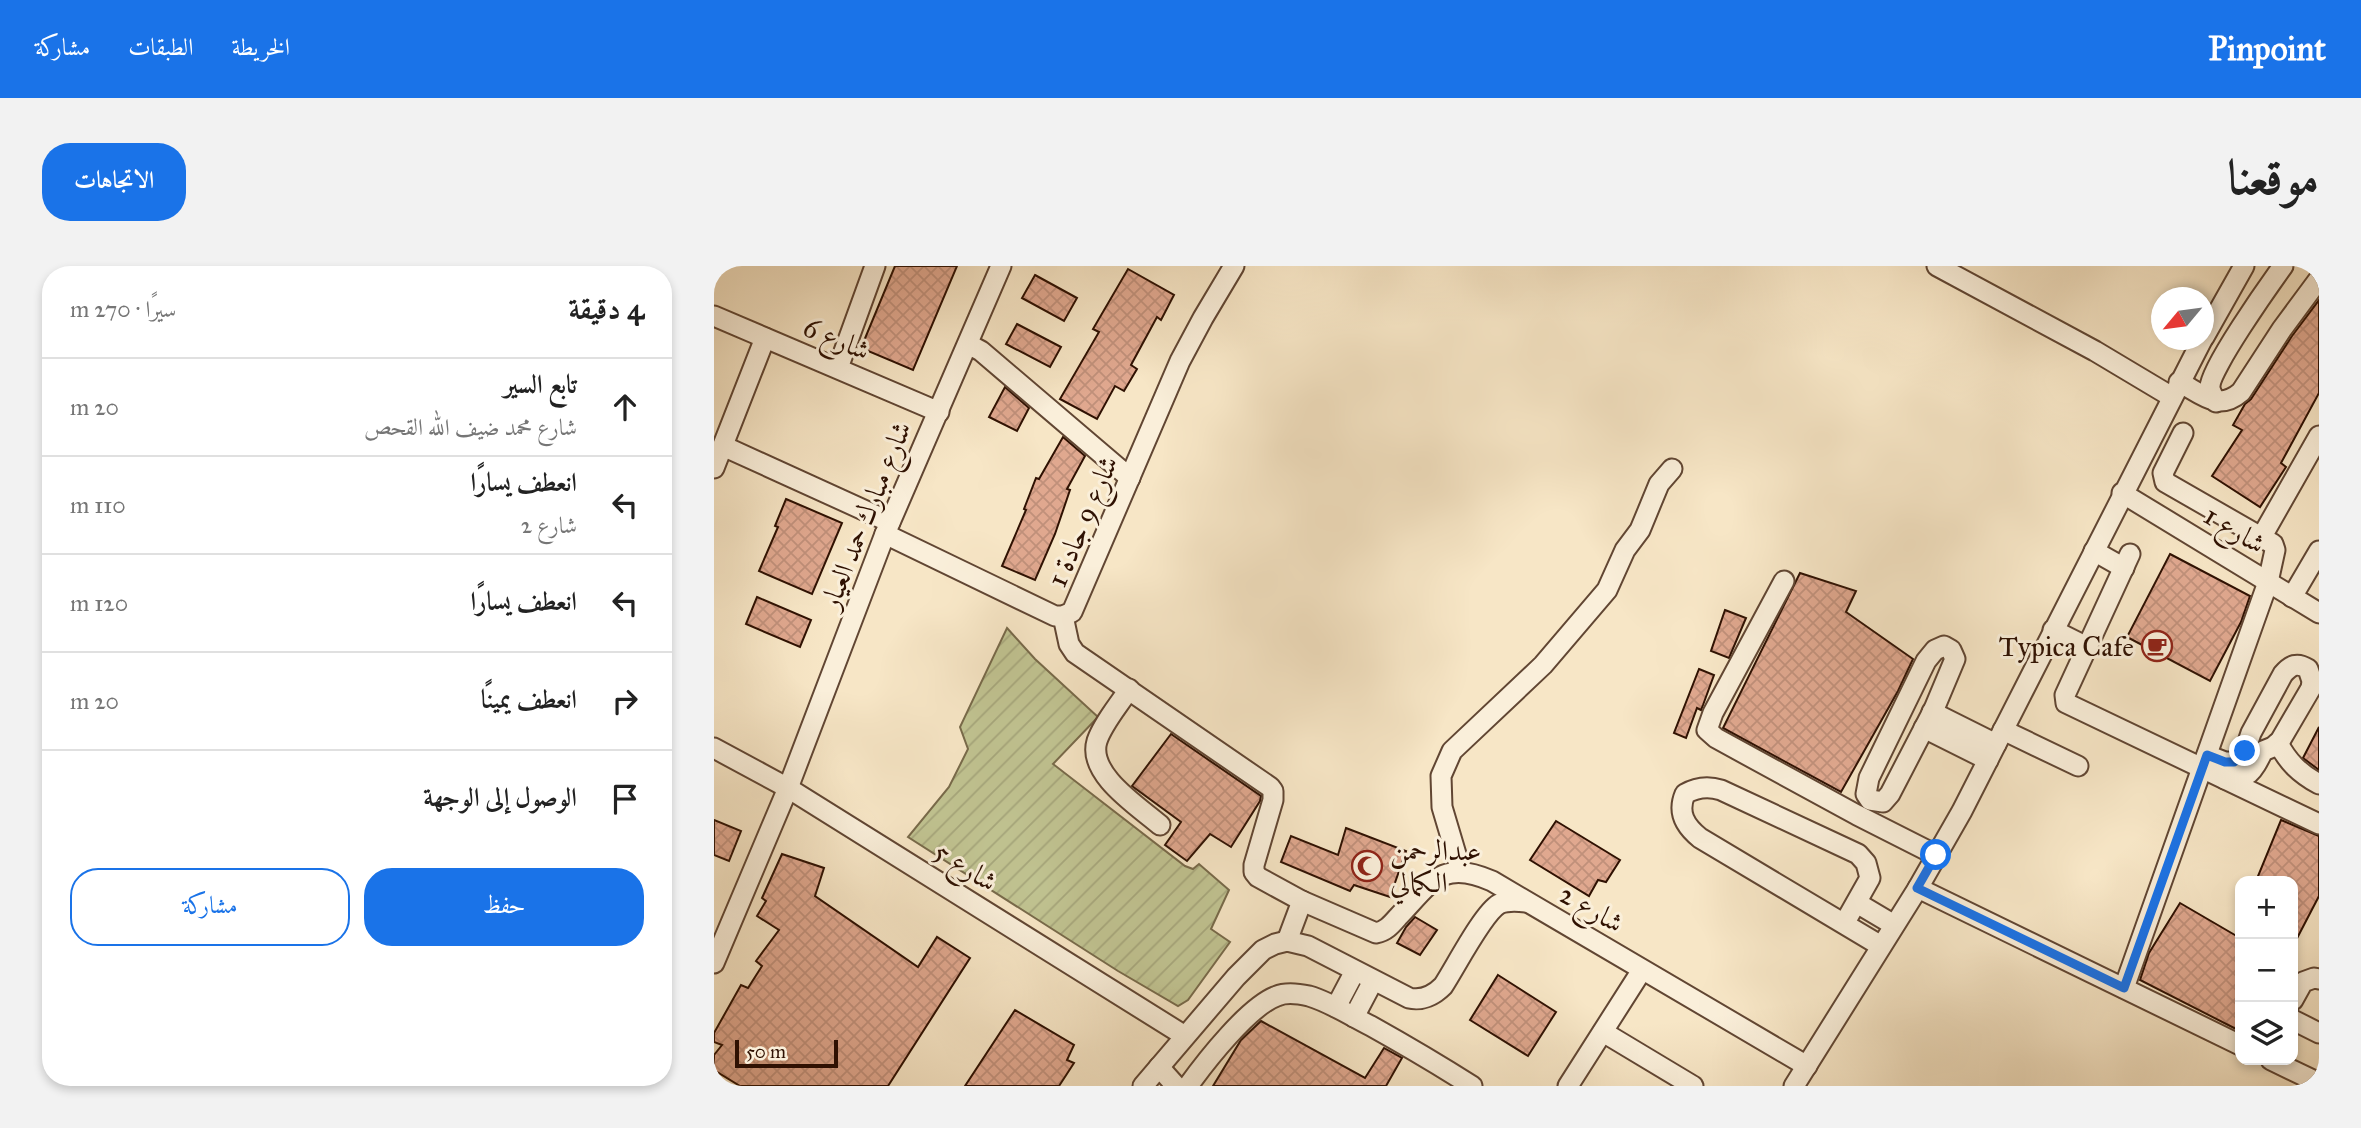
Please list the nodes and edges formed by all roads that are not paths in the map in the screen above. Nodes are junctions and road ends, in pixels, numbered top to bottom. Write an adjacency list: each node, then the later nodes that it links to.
1 (875, 266): 14 (street)
2 (1001, 266): 11 (street, شارع مبارك حمد العيار)
3 (1234, 266): 24 (street, شارع 9 جادة 1)
4 (1937, 266): 16 (street)
5 (2244, 266): 9 (street)
6 (2283, 266): 15 (street)
7 (2319, 279): 17 (street)
8 (714, 316): 10 (street, شارع 6)
9 (2214, 319)
10 (765, 338): 14 (street, شارع 6); 21 (street)
11 (968, 344): 18 (street, شارع مبارك حمد العيار); 24 (street)
12 (2197, 350): 13 (street)
13 (2189, 364): 15 (street); 16 (street)
14 (838, 368): 18 (street, شارع 6)
15 (2213, 377): 17 (street)
16 (2175, 390): 17 (street); 25 (street)
17 (2216, 402)
18 (939, 412): 27 (street, شارع مبارك حمد العيار)
19 (2183, 433): 26 (street)
20 (2319, 436): 28 (street)
21 (723, 446): 22 (street); 27 (street, شارع 9 جادة 1)
22 (714, 468)
23 (1672, 469): 54 (street)
24 (1130, 478): 36 (street, شارع 9 جادة 1)
25 (2122, 493): 29 (street, شارع 1); 30 (street)
26 (2221, 516): 28 (street); 29 (street)
27 (887, 528): 36 (street, شارع 9 جادة 1); 49 (street, شارع مبارك حمد العيار)
28 (2260, 538): 33 (street)
29 (2206, 545): 33 (street, شارع 1)
30 (2094, 551): 37 (street); 38 (street)
31 (2319, 551): 34 (street)
32 (1784, 581): 53 (street)
33 (2268, 582): 34 (street, شارع 1); 45 (street)
34 (2292, 597): 35 (street, شارع 1)
35 (2319, 614)
36 (1063, 616): 39 (street)
37 (2053, 631): 38 (street); 42 (street)
38 (2087, 647): 45 (street)
39 (1129, 689): 52 (street); 56 (street)
40 (1928, 720): 40 (street); 42 (street)
41 (2251, 733): 43 (street); 43 (street); 45 (street)
42 (1995, 744): 46 (street); 53 (street)
43 (2270, 747): 47 (street); 48 (street)
44 (714, 748): 49 (street, شارع 5)
45 (2204, 762): 47 (street); 68 (street)
46 (2078, 766)
47 (2225, 779): 51 (street)
48 (2319, 784)
49 (788, 788): 63 (street, شارع مبارك حمد العيار); 75 (street, شارع 5)
50 (2319, 809): 51 (street)
51 (2319, 822)
52 (1160, 825)
53 (1936, 855): 55 (street)
54 (1461, 871): 56 (street); 57 (street)
55 (1917, 888): 60 (street); 68 (street)
56 (1302, 901): 61 (street)
57 (1526, 902): 64 (street, شارع 2); 67 (street, شارع 2)
58 (1857, 903): 59 (street); 59 (street); 60 (street)
59 (1844, 924): 62 (street)
60 (1894, 925): 62 (street)
61 (1287, 941): 65 (street, شارع 2); 75 (street)
62 (1881, 946): 78 (street)
63 (714, 963)
64 (1642, 970): 73 (street); 78 (street, شارع 2)
65 (1355, 971): 67 (street, شارع 2); 70 (street)
66 (2319, 979): 69 (street)
67 (1373, 981): 71 (street)
68 (2124, 988): 76 (street)
69 (2298, 991)
70 (1336, 1007): 71 (street); 85 (street)
71 (1354, 1017): 80 (street)
72 (2298, 1022): 74 (street)
73 (1603, 1032): 82 (street); 86 (street)
74 (2319, 1033)
75 (1185, 1036): 79 (street)
76 (2235, 1043)
77 (2281, 1065): 81 (street)
78 (1807, 1066): 87 (street)
79 (1159, 1067): 83 (street); 84 (street)
80 (1462, 1083)
81 (2319, 1083)
82 (1680, 1084)
83 (1143, 1086)
84 (1176, 1086)
85 (1188, 1086)
86 (1568, 1086)
87 (1794, 1086)

